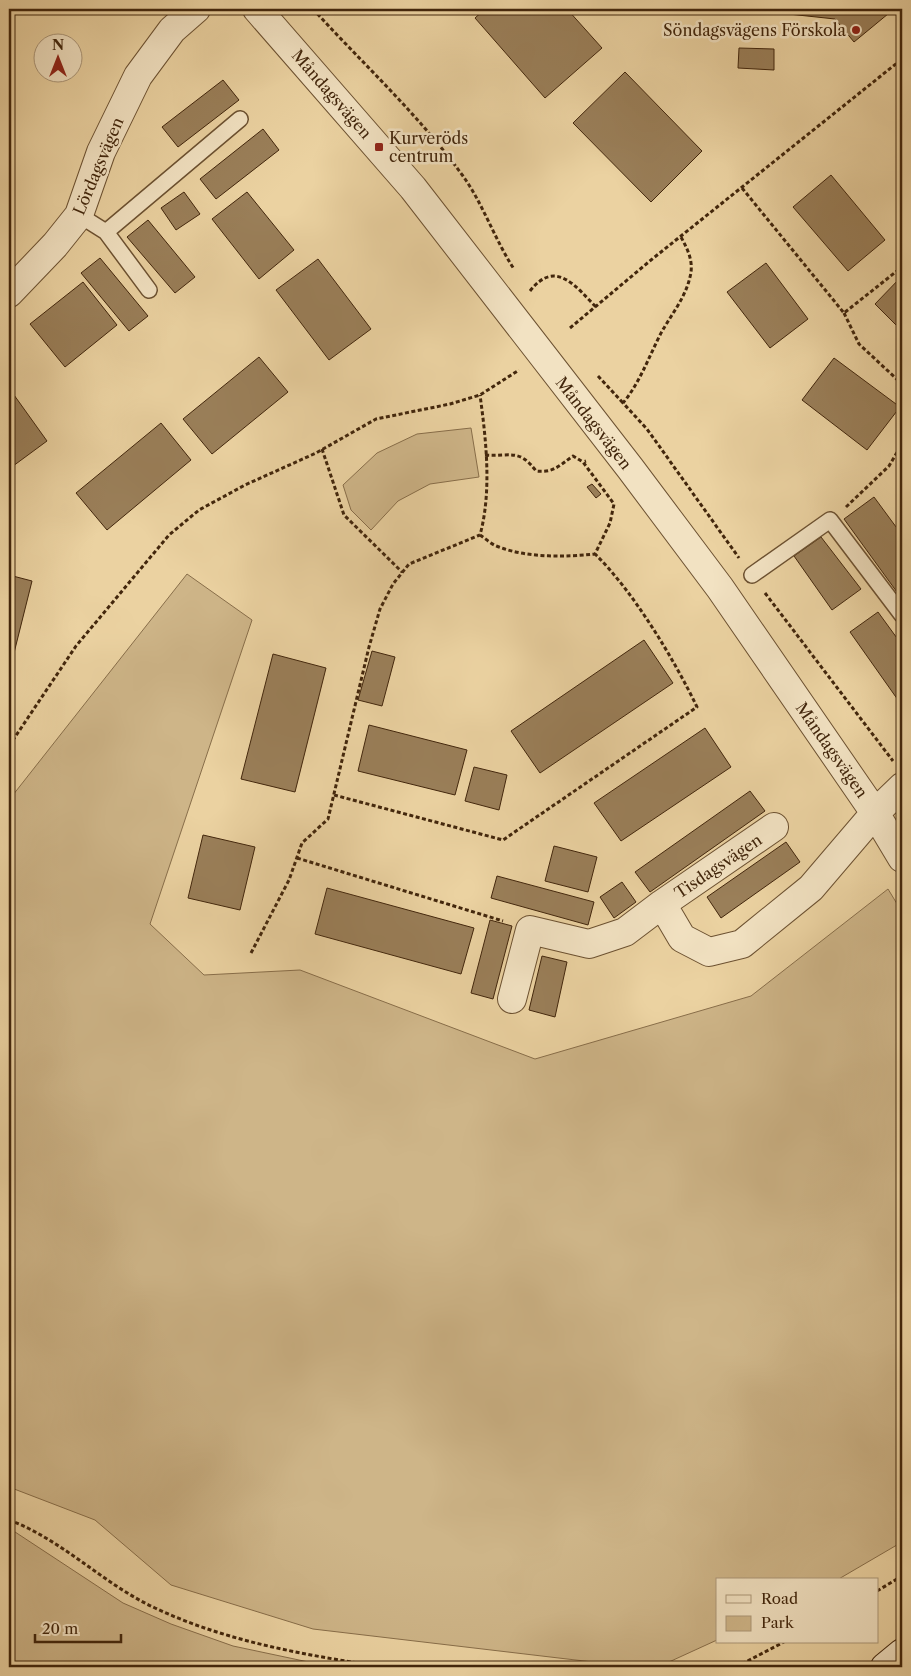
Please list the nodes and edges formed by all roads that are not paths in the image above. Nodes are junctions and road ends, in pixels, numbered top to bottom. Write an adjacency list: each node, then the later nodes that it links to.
1 (196, 9): 4 (street, Lördagsvägen)
2 (257, 9): 11 (street, Måndagsvägen)
3 (240, 119): 5 (lane)
4 (79, 214): 5 (lane); 7 (street, Lördagsvägen)
5 (106, 232): 6 (lane)
6 (149, 290)
7 (9, 293)
8 (752, 575): 9 (lane)
9 (902, 615)
10 (898, 775): 11 (street, Tisdagsvägen)
11 (876, 813): 13 (street, Måndagsvägen); 14 (street, Tisdagsvägen)
12 (774, 827): 14 (street, Tisdagsvägen)
13 (902, 858)
14 (662, 904): 15 (street, Tisdagsvägen)
15 (512, 999)
16 (902, 1653): 17 (street)
17 (884, 1667)

